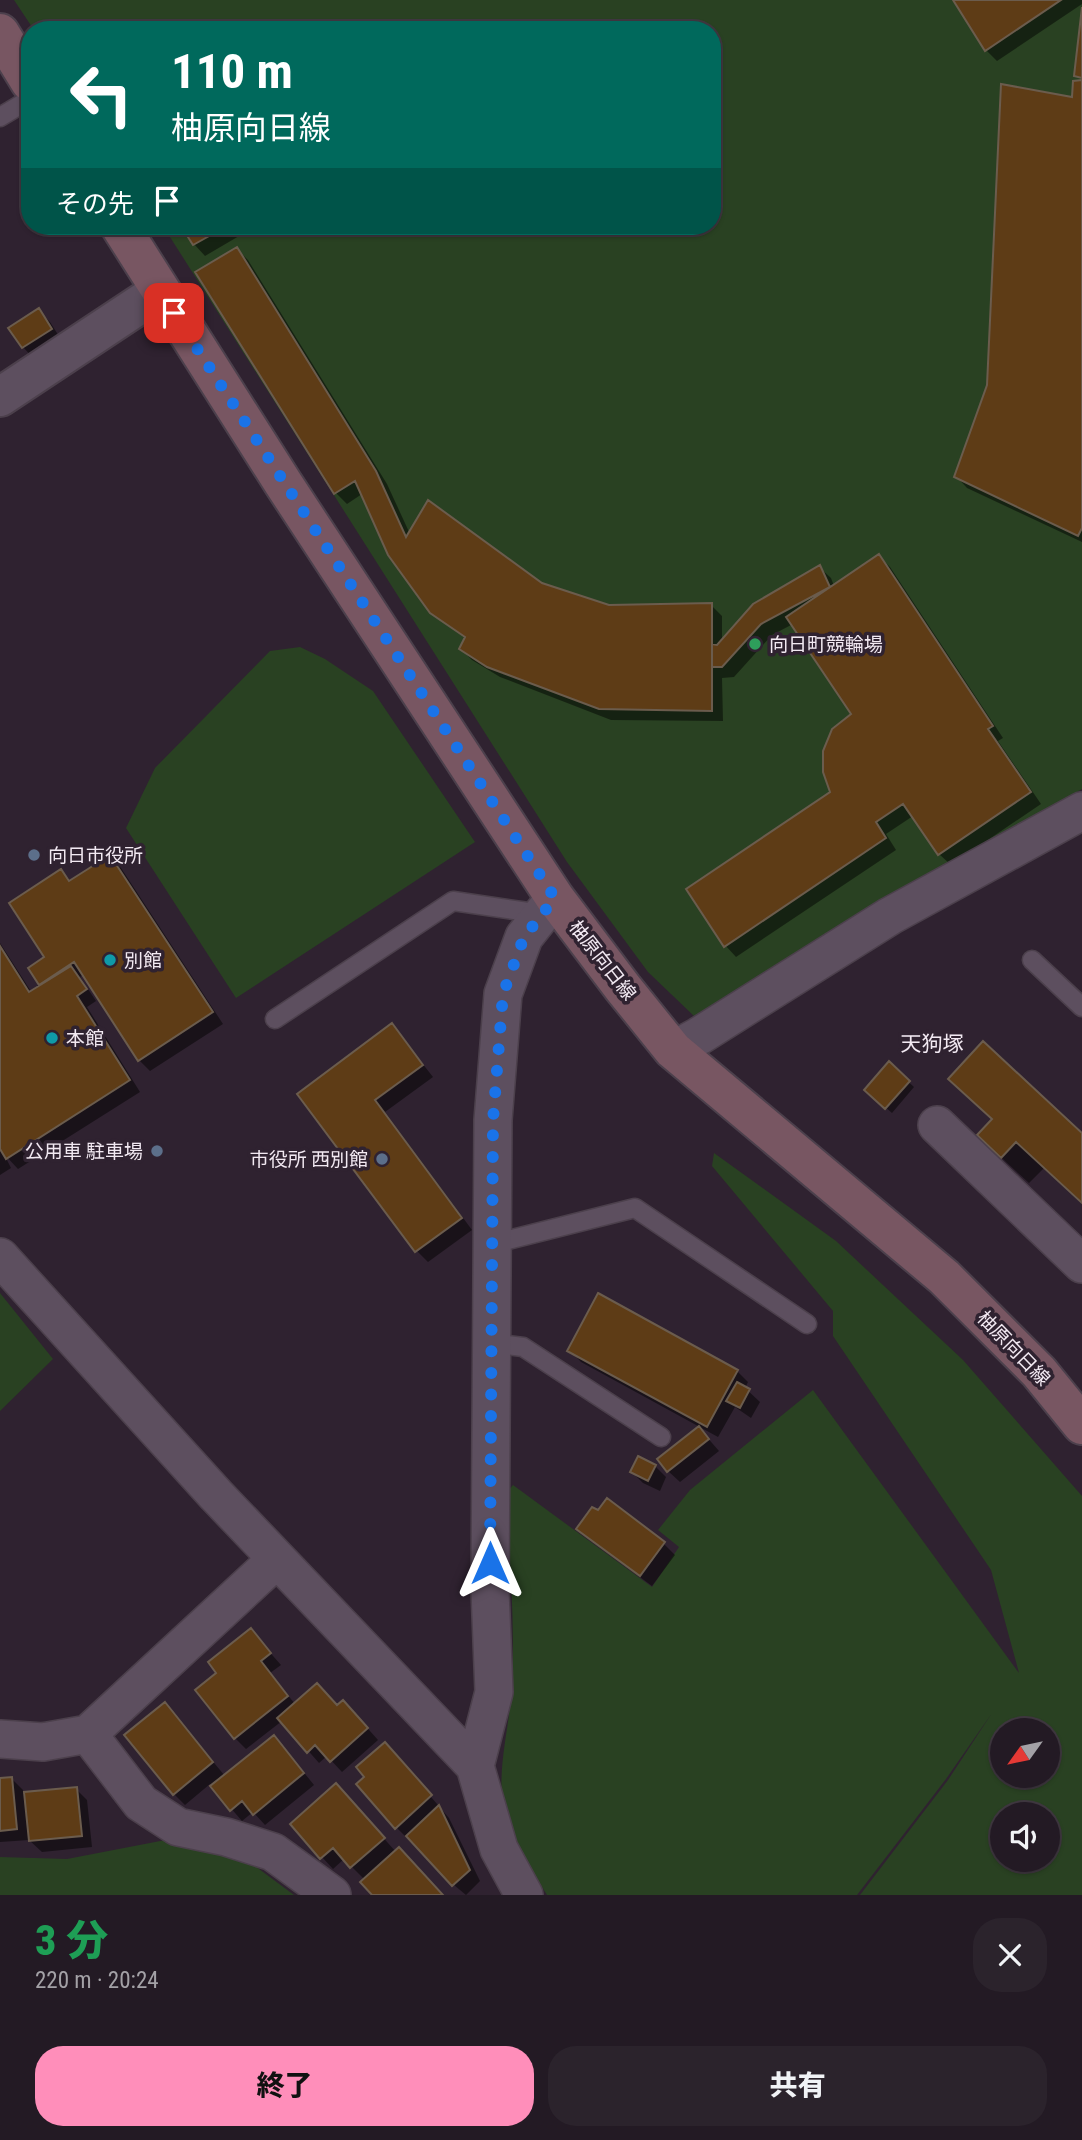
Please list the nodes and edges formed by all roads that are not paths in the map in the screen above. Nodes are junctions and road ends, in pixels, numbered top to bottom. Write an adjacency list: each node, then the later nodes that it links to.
1 (0, 33): 2 (main road)
2 (21, 67)
3 (21, 104): 4 (lane)
4 (0, 117)
5 (126, 235): 6 (main road, 柚原向日線)
6 (160, 291): 7 (street); 9 (main road, 柚原向日線)
7 (0, 397)
8 (1082, 811): 13 (street)
9 (548, 906): 12 (lane); 13 (main road, 柚原向日線); 15 (street)
10 (1032, 960): 11 (lane)
11 (1082, 1007)
12 (275, 1019)
13 (673, 1050): 20 (main road, 柚原向日線)
14 (937, 1125): 17 (street)
15 (492, 1244): 18 (lane); 19 (street)
16 (0, 1257): 22 (street)
17 (1082, 1264)
18 (807, 1324)
19 (492, 1343): 21 (lane); 25 (street)
20 (1082, 1425)
21 (662, 1437)
22 (277, 1559): 23 (street); 25 (street)
23 (88, 1734): 24 (street); 26 (street)
24 (0, 1739)
25 (475, 1766): 27 (street)
26 (332, 1895)
27 (524, 1895)

